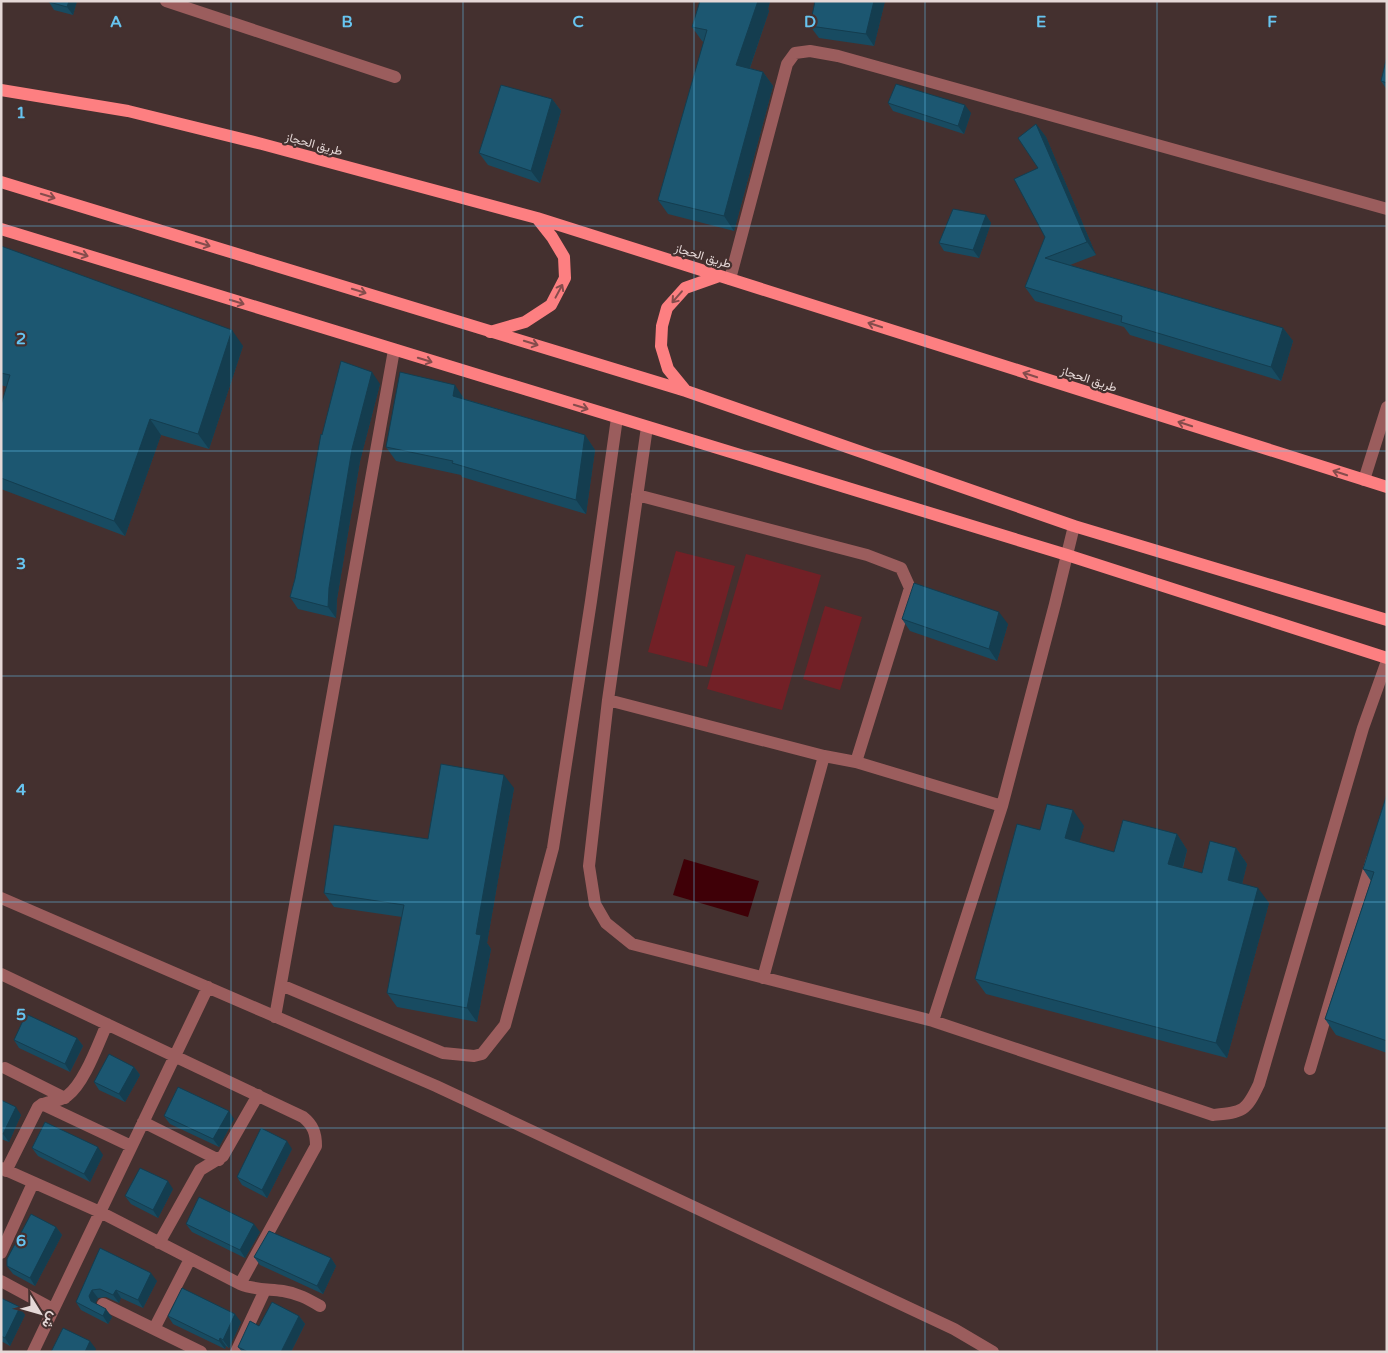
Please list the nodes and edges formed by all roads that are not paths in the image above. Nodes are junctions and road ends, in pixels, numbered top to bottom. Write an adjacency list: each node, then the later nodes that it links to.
1 (166, 1): 2 (street)
2 (395, 77)
3 (1, 90): 6 (main road, طريق الحجاز)
4 (1, 182): 9 (main road, one-way to 9)
5 (1387, 209): 8 (street)
6 (537, 218): 8 (main road, طريق الحجاز); 9 (main road, one-way to 6)
7 (1, 230): 10 (main road, one-way to 10)
8 (725, 278): 11 (main road, one-way to 11); 15 (main road, طريق الحجاز, one-way to 8)
9 (490, 332): 11 (main road, one-way to 11)
10 (394, 350): 13 (main road, one-way to 13); 30 (street)
11 (686, 391): 18 (main road)
12 (1387, 407): 15 (street)
13 (617, 418): 14 (main road); 30 (street)
14 (647, 427): 17 (street); 19 (main road)
15 (1364, 480): 16 (main road, طريق الحجاز)
16 (1387, 487)
17 (637, 495): 22 (street); 24 (street)
18 (1074, 526): 19 (street); 20 (main road)
19 (1067, 555): 21 (main road); 25 (street)
20 (1387, 620)
21 (1387, 659): 33 (street)
22 (608, 700): 23 (street); 29 (street)
23 (824, 756): 24 (street); 29 (street)
24 (856, 762): 25 (street)
25 (1002, 806): 33 (street)
26 (1375, 849): 37 (street)
27 (1, 898): 31 (street)
28 (1, 974): 34 (street)
29 (763, 978): 33 (street)
30 (281, 985): 32 (street)
31 (208, 987): 32 (street); 35 (street)
32 (276, 1016): 60 (street)
33 (933, 1021)
34 (107, 1024): 35 (street); 39 (street)
35 (175, 1056): 38 (street); 41 (street)
36 (5, 1068): 39 (street)
37 (1310, 1069)
38 (258, 1095): 43 (street); 51 (street)
39 (65, 1098): 40 (street)
40 (42, 1104): 42 (street); 44 (street)
41 (143, 1122): 42 (street); 43 (street)
42 (131, 1146): 46 (street)
43 (218, 1160): 47 (street)
44 (4, 1169): 45 (street)
45 (33, 1182): 46 (street); 48 (street)
46 (100, 1212): 47 (street); 55 (street)
47 (159, 1243): 49 (street)
48 (1, 1252)
49 (190, 1259): 51 (street); 56 (street)
50 (1, 1281): 55 (street)
51 (240, 1284): 52 (street)
52 (265, 1290): 54 (street); 59 (street)
53 (104, 1304): 56 (street)
54 (320, 1306)
55 (53, 1309): 57 (street)
56 (154, 1329): 58 (street)
57 (33, 1352)
58 (201, 1352)
59 (236, 1352)
60 (993, 1352)

